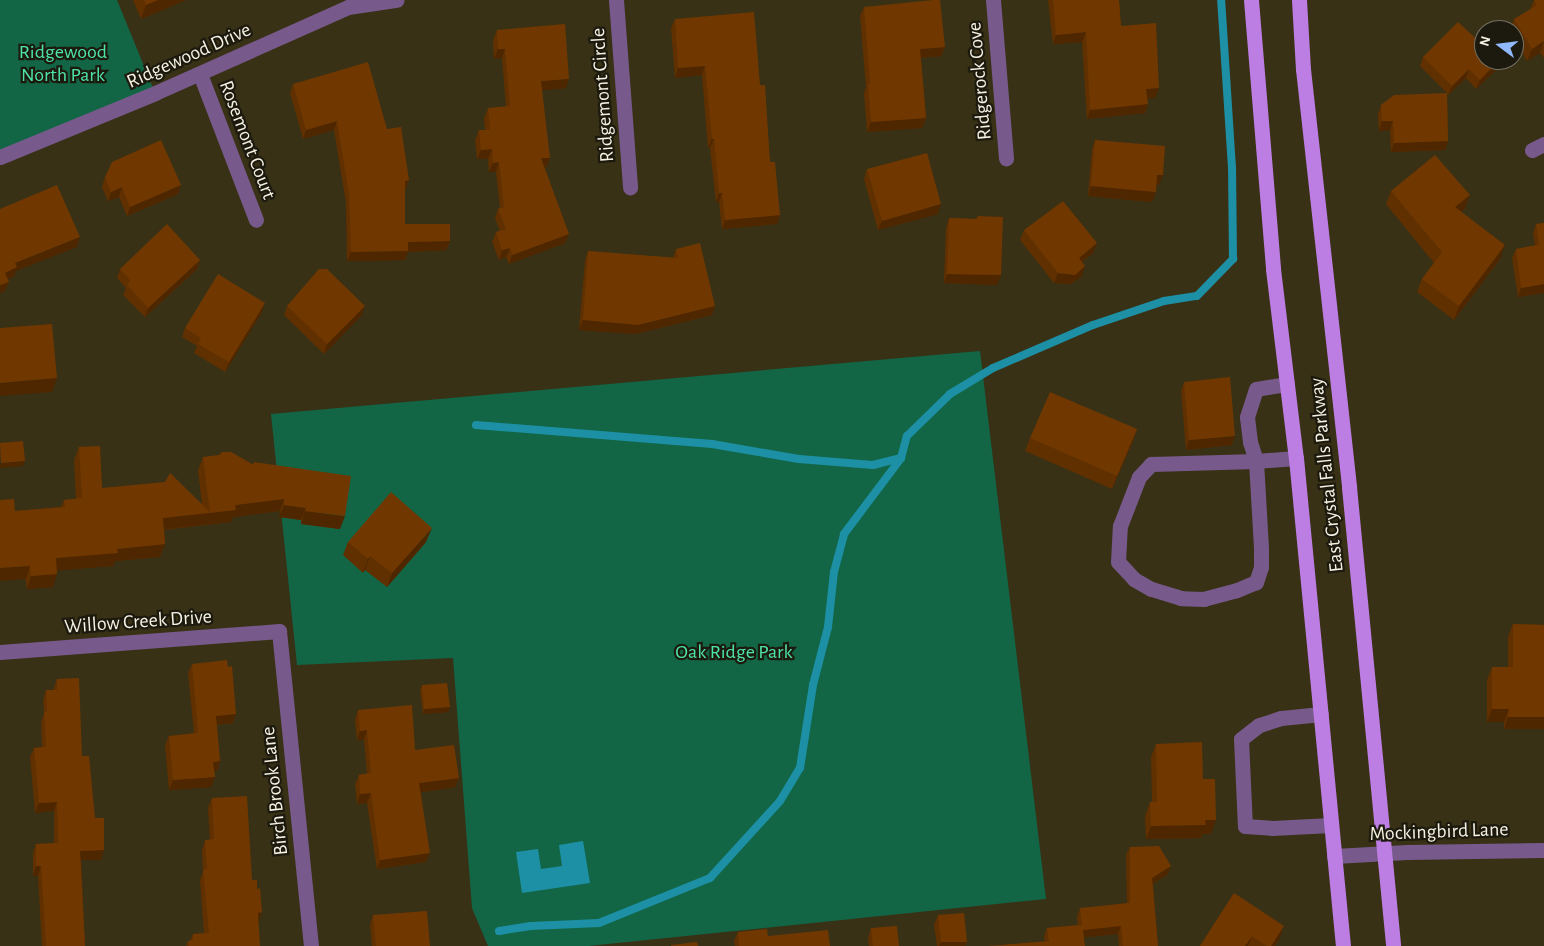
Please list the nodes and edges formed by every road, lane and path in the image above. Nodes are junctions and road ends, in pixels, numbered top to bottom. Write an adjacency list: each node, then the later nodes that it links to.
1 (396, 0): 6 (street, Ridgewood Drive)
2 (616, 0): 9 (street, Ridgemont Circle)
3 (993, 0): 8 (street, Ridgerock Cove)
4 (1251, 0): 11 (main road, East Crystal Falls Parkway)
5 (1299, 0): 19 (main road, East Crystal Falls Parkway)
6 (200, 74): 7 (street, Ridgewood Drive); 10 (street, Rosemont Court)
7 (0, 157)
8 (1006, 158)
9 (630, 186)
10 (256, 220)
11 (1287, 384): 12 (main road, East Crystal Falls Parkway); 13 (street)
12 (1296, 458): 13 (street); 16 (main road, East Crystal Falls Parkway)
13 (1256, 461): 13 (street)
14 (279, 632): 15 (street, Willow Creek Drive); 21 (street, Birch Brook Lane)
15 (0, 652)
16 (1321, 714): 17 (main road, East Crystal Falls Parkway); 17 (street)
17 (1331, 825): 20 (main road, East Crystal Falls Parkway)
18 (1544, 850): 19 (street, Mockingbird Lane)
19 (1384, 853): 20 (street, Mockingbird Lane); 23 (main road, East Crystal Falls Parkway)
20 (1334, 856): 22 (main road, East Crystal Falls Parkway)
21 (311, 946)
22 (1342, 946)
23 (1393, 946)

